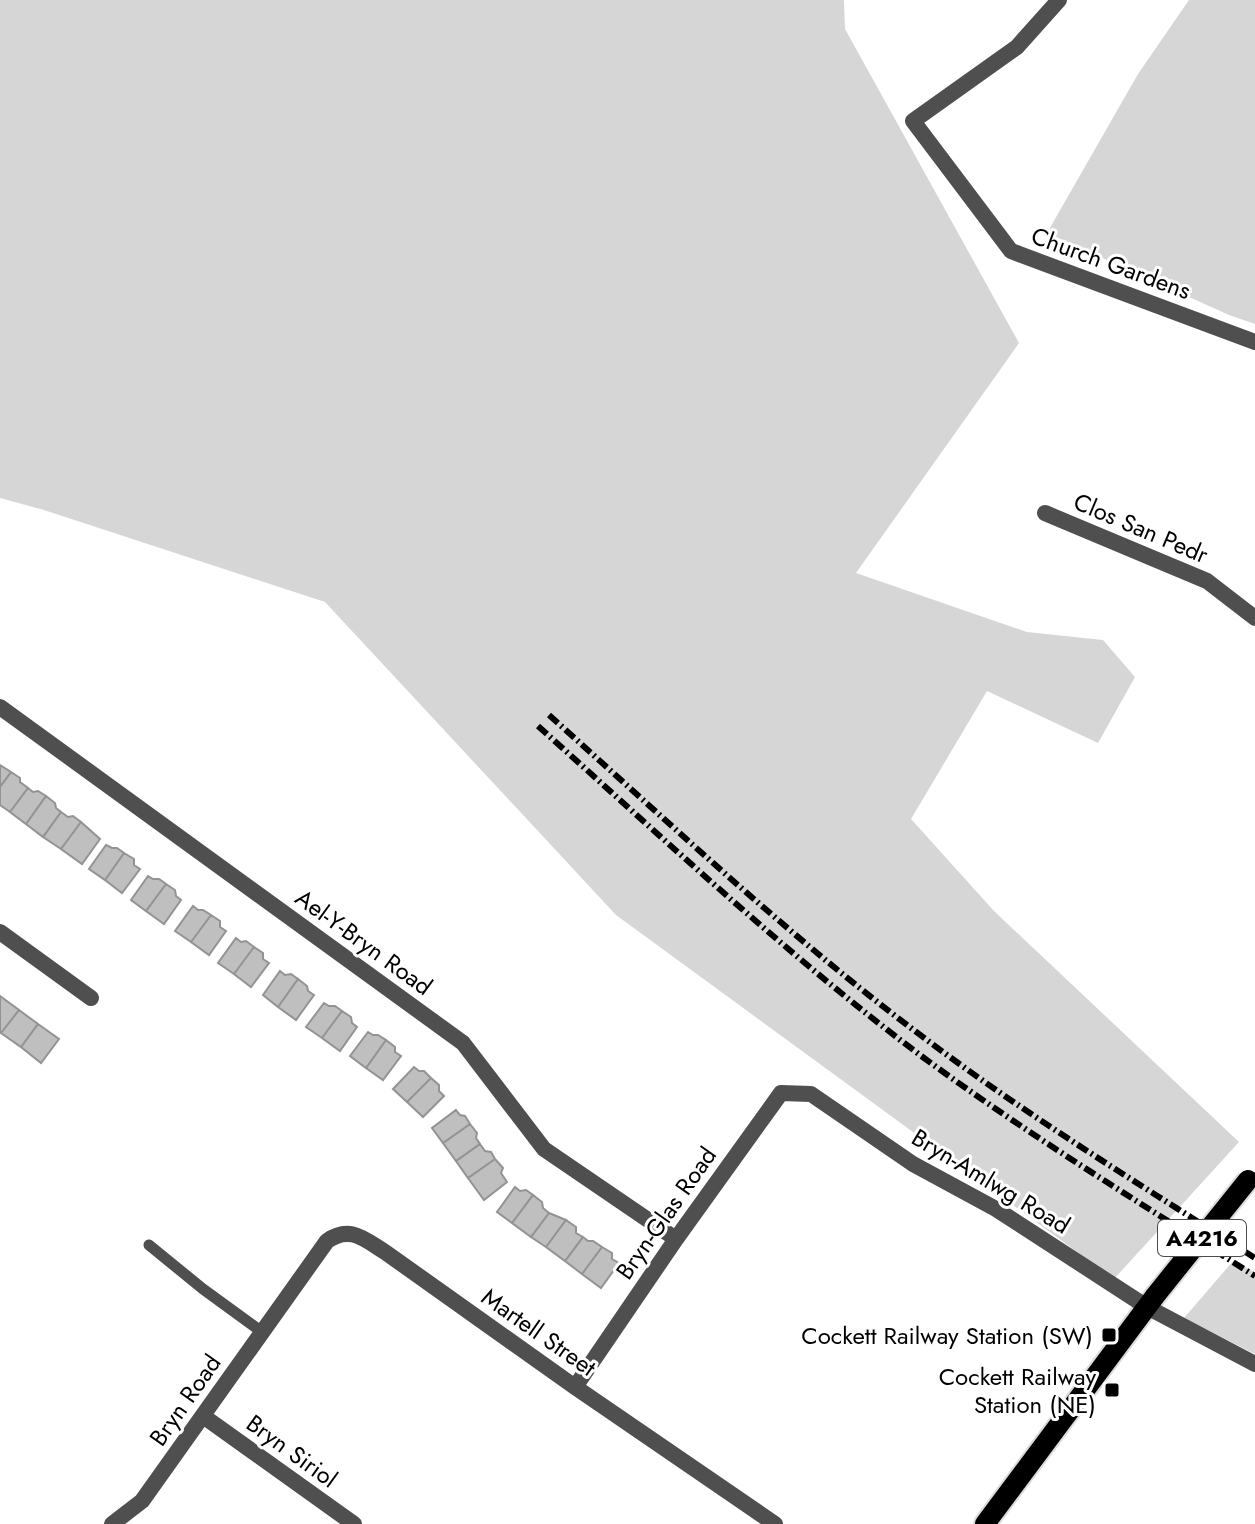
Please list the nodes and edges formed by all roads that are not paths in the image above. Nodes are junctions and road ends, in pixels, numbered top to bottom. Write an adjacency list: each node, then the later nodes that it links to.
1 (1059, 0): 2 (street, Church Gardens)
2 (1255, 342)
3 (1045, 513): 4 (street, Clos San Pedr)
4 (1255, 618)
5 (0, 707): 10 (street, Ael-Y-Bryn Road)
6 (0, 932): 7 (street)
7 (91, 998)
8 (811, 1094): 10 (street, Bryn-Glas Road); 13 (street, Bryn-Amlwg Road)
9 (1251, 1177): 13 (main road, A4216, bridge)
10 (676, 1239): 16 (street, Bryn-Glas Road)
11 (149, 1245): 14 (lane)
12 (288, 1295): 14 (street, Bryn Road); 16 (street, Martell Street)
13 (1151, 1301): 15 (street, Bryn-Amlwg Road); 21 (main road, A4216)
14 (262, 1332): 17 (street, Bryn Road)
15 (1255, 1364)
16 (575, 1387): 20 (street, Martell Street)
17 (203, 1416): 18 (street, Bryn Road); 19 (street, Bryn Siriol)
18 (112, 1524)
19 (354, 1524)
20 (775, 1524)
21 (985, 1524)

